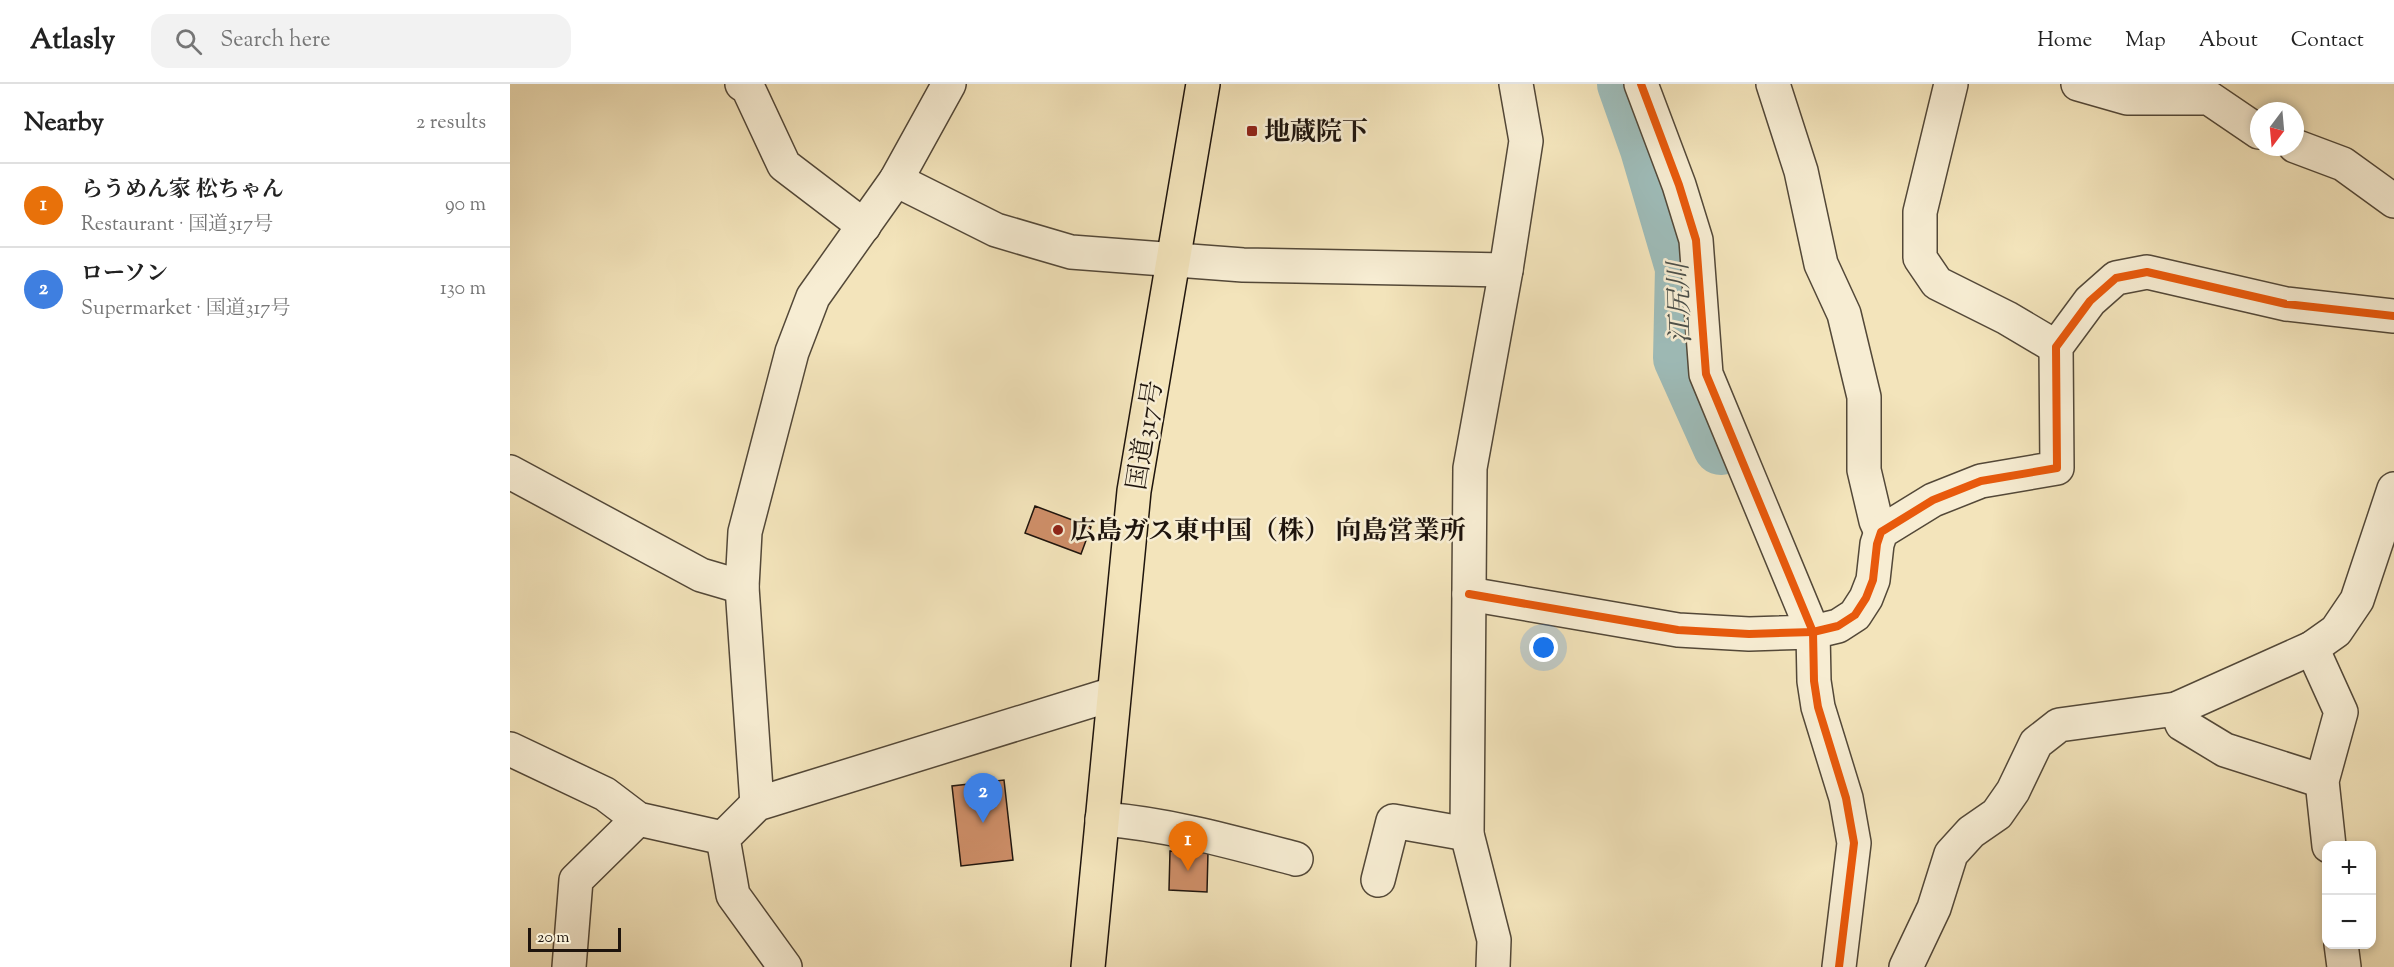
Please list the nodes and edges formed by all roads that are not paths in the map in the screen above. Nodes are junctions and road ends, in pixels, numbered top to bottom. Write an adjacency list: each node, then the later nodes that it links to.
1 (742, 84): 13 (street)
2 (949, 84): 11 (street)
3 (1203, 84): 14 (highway, 国道317号)
4 (1516, 84): 15 (street)
5 (1641, 84): 23 (street)
6 (1773, 84): 20 (street)
7 (1951, 84): 17 (street)
8 (2078, 84): 9 (street)
9 (2250, 126)
10 (2304, 149): 12 (street)
11 (896, 180): 13 (street); 14 (street)
12 (2394, 201)
13 (864, 225): 21 (street)
14 (1173, 258): 15 (street); 25 (highway, 国道317号)
15 (1506, 270): 22 (street)
16 (2394, 316): 17 (street)
17 (2056, 347): 20 (street)
18 (512, 477): 21 (street)
19 (2394, 489): 24 (street)
20 (1881, 532): 23 (street)
21 (742, 587): 29 (street)
22 (1469, 594): 23 (street); 32 (street)
23 (1802, 632): 42 (street)
24 (2312, 648): 26 (street); 28 (street)
25 (1113, 694): 29 (street); 31 (highway, 国道317号)
26 (2176, 709): 28 (street); 43 (street)
27 (510, 748): 30 (street)
28 (2322, 781): 34 (street)
29 (757, 804): 33 (street)
30 (638, 819): 33 (street); 38 (street)
31 (1102, 819): 35 (street); 40 (highway, 国道317号)
32 (1467, 834): 36 (street); 41 (street)
33 (723, 838): 39 (street)
34 (2328, 841)
35 (1296, 859)
36 (1378, 880)
37 (2342, 949): 44 (street)
38 (569, 967)
39 (785, 967)
40 (1088, 967)
41 (1493, 967)
42 (1839, 967)
43 (1906, 967)
44 (2344, 967)

